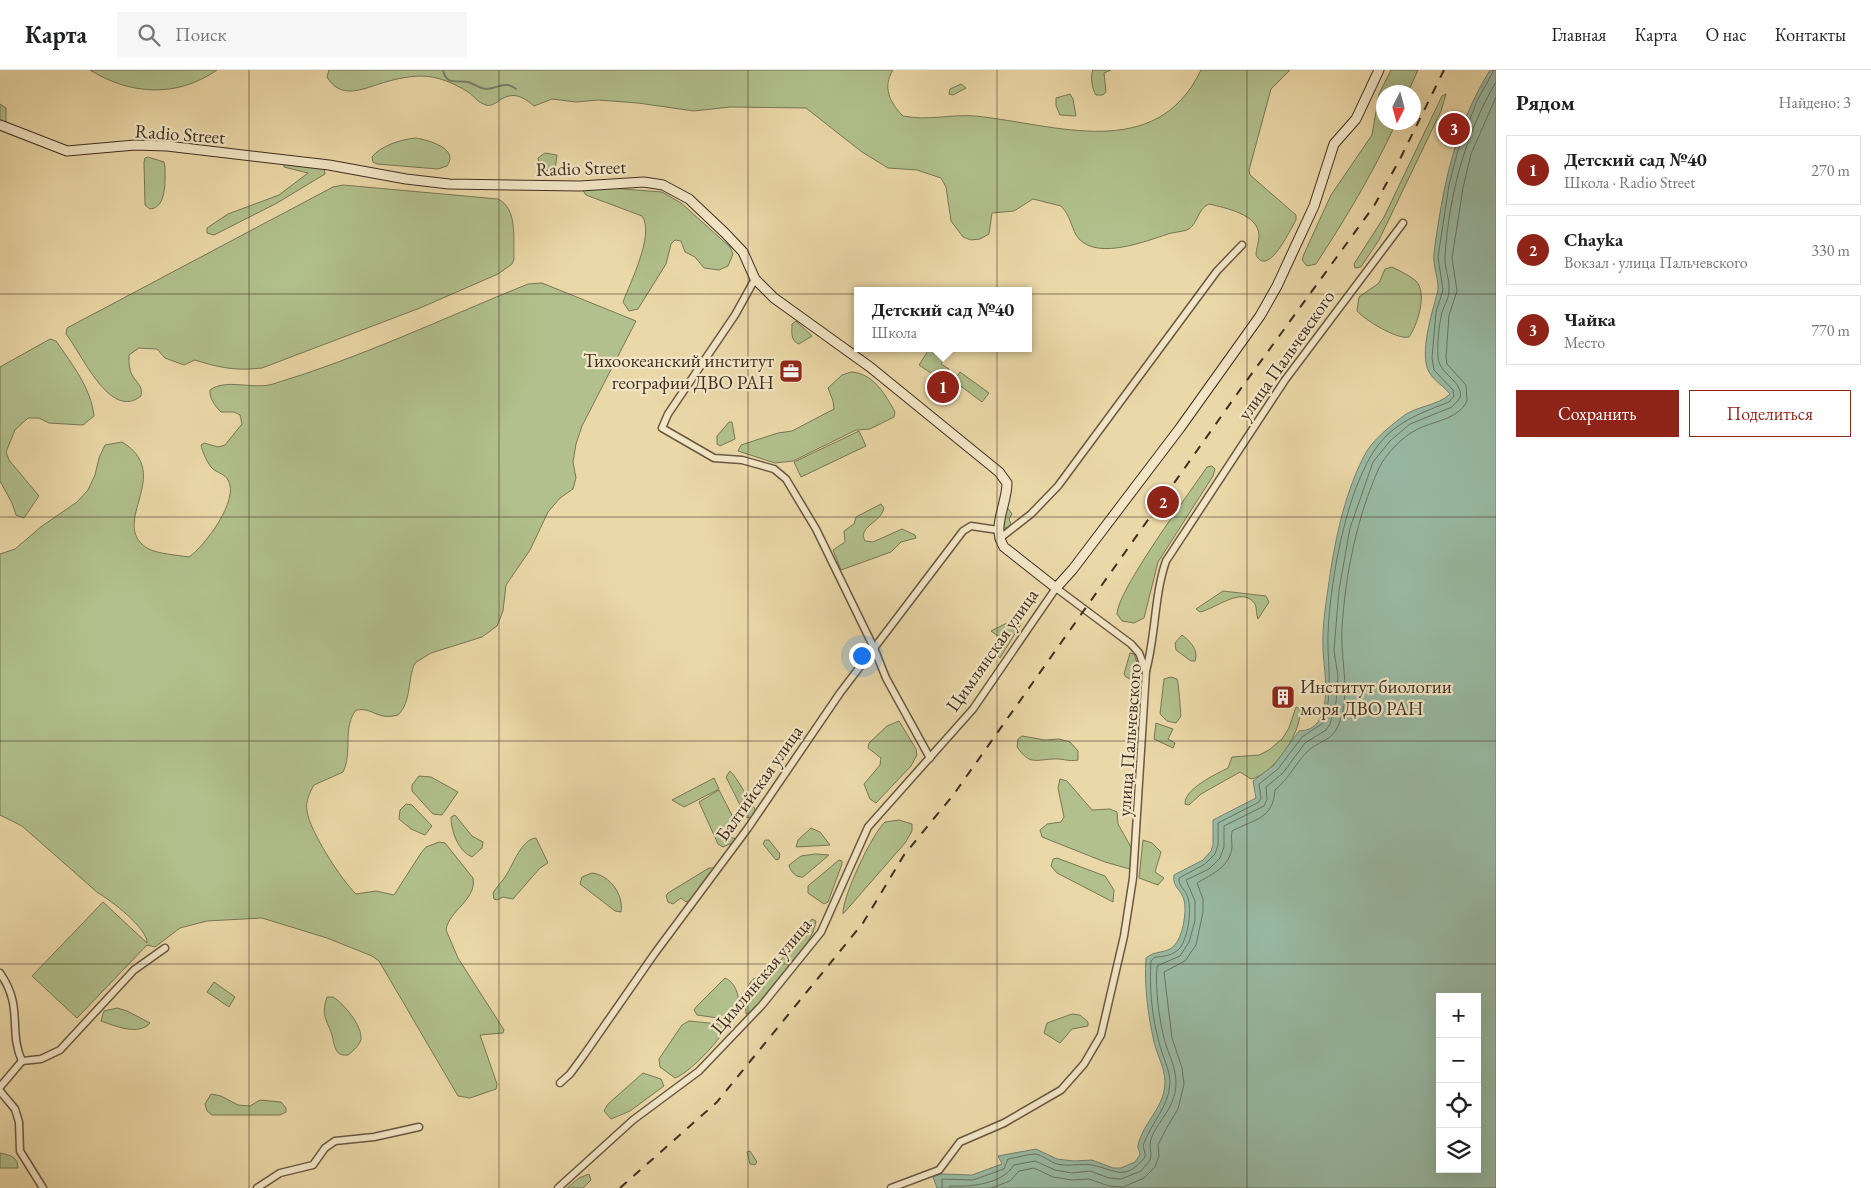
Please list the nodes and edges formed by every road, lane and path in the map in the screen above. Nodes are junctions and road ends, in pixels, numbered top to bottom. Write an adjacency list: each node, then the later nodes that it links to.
1 (1379, 70): 7 (main road)
2 (0, 125): 5 (main road, Radio Street)
3 (1403, 223): 9 (street, улица Пальчевского)
4 (1242, 245): 6 (street)
5 (755, 279): 6 (main road, Radio Street); 8 (street)
6 (999, 535): 7 (main road, Цимлянская улица); 8 (street, Балтийская улица)
7 (1056, 588): 9 (street); 10 (street, Цимлянская улица)
8 (874, 648): 10 (street); 14 (street, Балтийская улица)
9 (1146, 671): 20 (street, улица Пальчевского)
10 (930, 758): 19 (street, Цимлянская улица)
11 (165, 948): 13 (street)
12 (0, 973): 13 (street)
13 (22, 1061): 15 (street)
14 (560, 1083)
15 (0, 1089): 17 (street)
16 (420, 1127): 18 (street)
17 (43, 1188)
18 (257, 1188)
19 (558, 1188)
20 (891, 1188)

